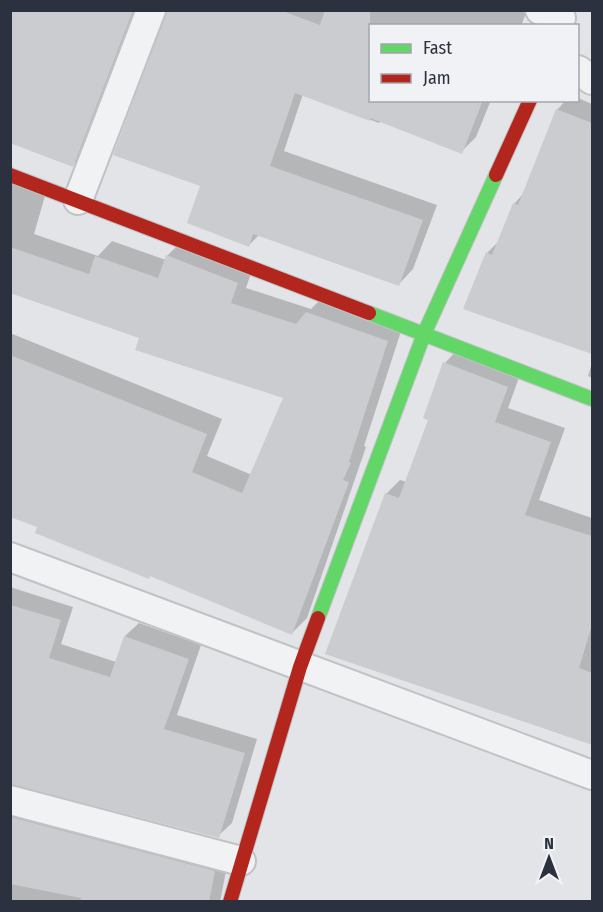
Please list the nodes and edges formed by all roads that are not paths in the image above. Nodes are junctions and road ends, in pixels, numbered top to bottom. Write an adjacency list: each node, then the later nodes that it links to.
1 (151, 10): 6 (street)
2 (579, 71): 3 (street)
3 (592, 80)
4 (529, 102): 7 (street)
5 (10, 175): 6 (street)
6 (78, 200): 7 (street)
7 (424, 334): 8 (street); 10 (street)
8 (592, 399)
9 (10, 557): 10 (street)
10 (300, 667): 11 (street); 13 (street)
11 (592, 775)
12 (10, 800): 13 (street)
13 (241, 861): 14 (street)
14 (230, 902)

